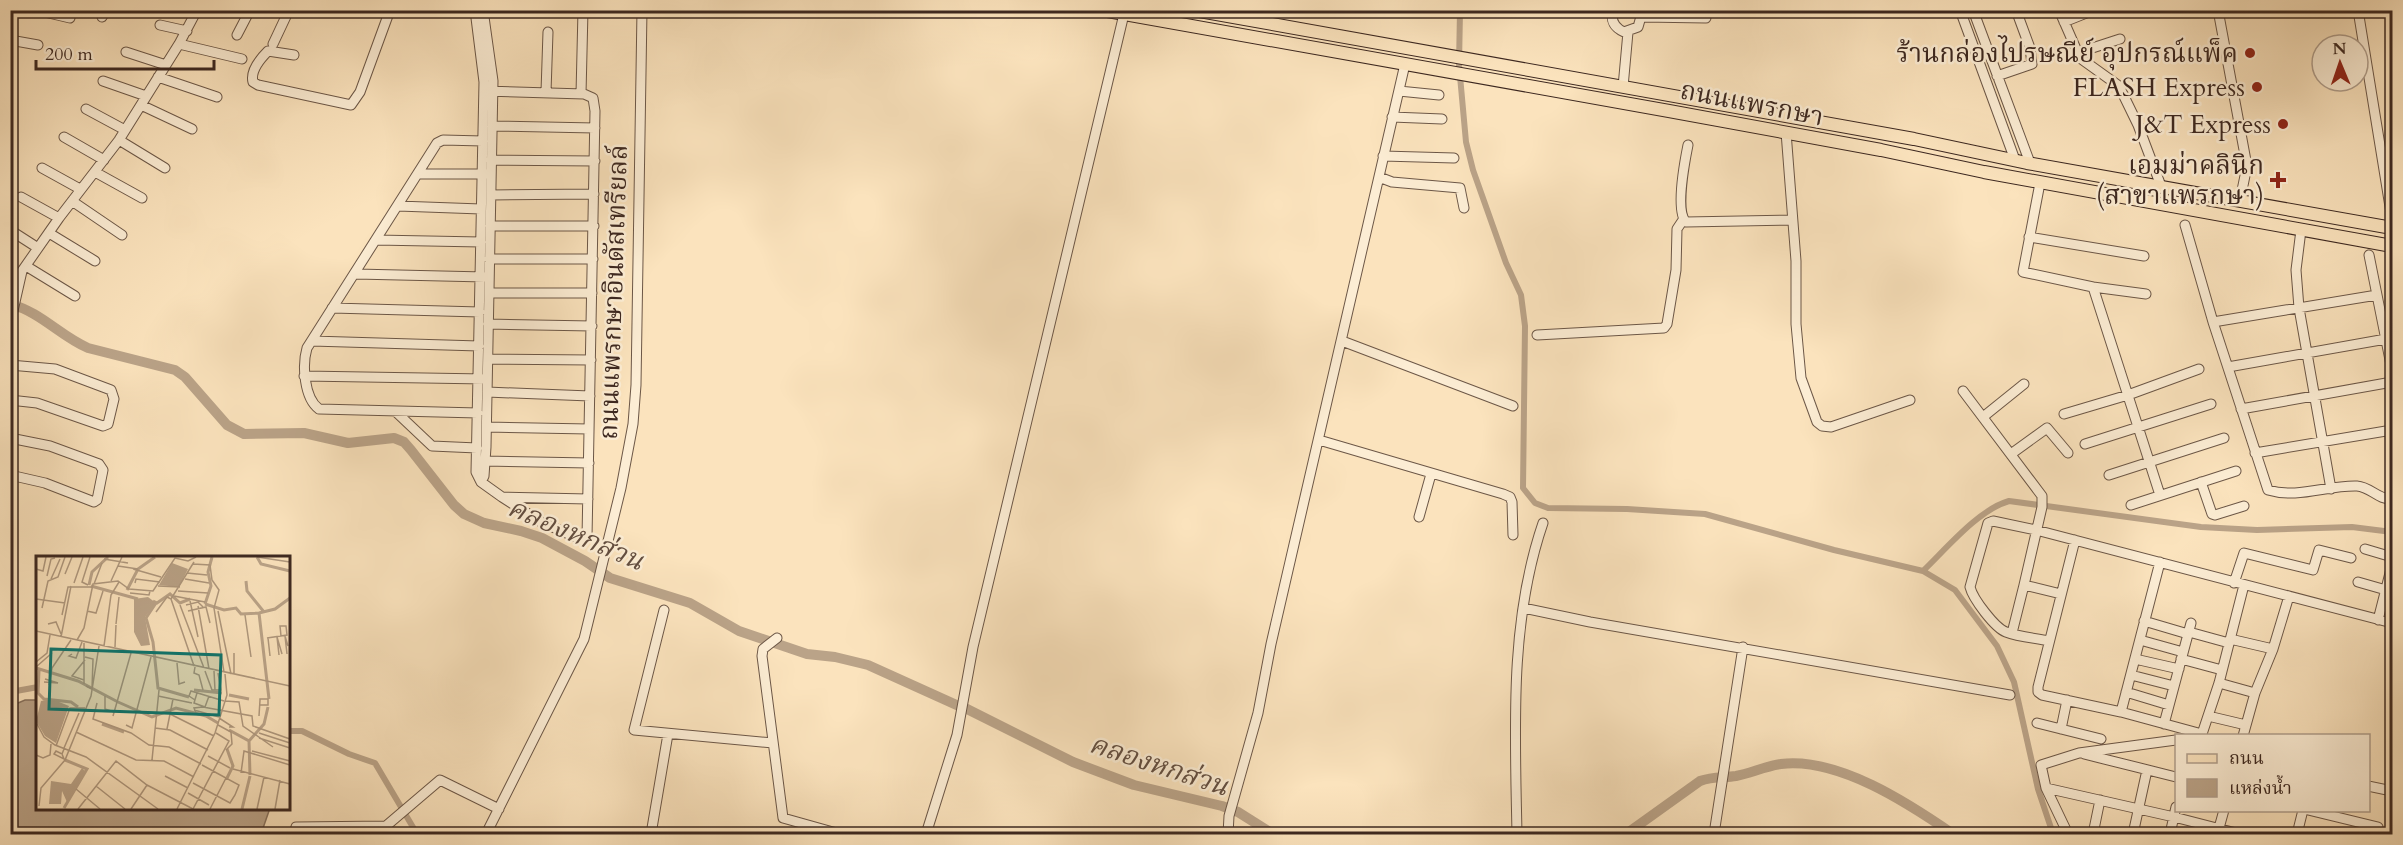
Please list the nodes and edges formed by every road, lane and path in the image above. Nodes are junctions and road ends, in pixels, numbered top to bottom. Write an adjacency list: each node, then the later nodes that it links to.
1 (36, 10): 23 (street)
2 (197, 10): 28 (street)
3 (250, 10): 31 (street)
4 (390, 10): 39 (street)
5 (475, 10): 27 (street)
6 (483, 10): 27 (street)
7 (583, 10): 50 (street)
8 (642, 10): 251 (street, ถนนแพรกษาอินดัสเทรียลล์)
9 (1102, 10): 20 (main road, ถนนแพรกษา)
10 (1194, 10): 21 (main road, ถนนแพรกษา)
11 (1613, 10): 30 (street)
12 (1960, 10): 72 (street)
13 (1973, 10): 43 (street)
14 (2016, 10): 43 (street)
15 (2060, 10): 25 (street)
16 (2094, 10): 25 (street)
17 (2218, 10): 88 (street)
18 (2358, 10): 94 (street)
19 (286, 11): 35 (street)
20 (1124, 14): 41 (main road, ถนนแพรกษา); 261 (street)
21 (1236, 14): 46 (main road, ถนนแพรกษา)
22 (1642, 14): 24 (street); 30 (street)
23 (70, 18)
24 (1706, 18)
25 (2064, 22): 38 (street)
26 (160, 25): 28 (street)
27 (481, 25): 47 (street)
28 (187, 31): 34 (street)
29 (548, 32): 49 (street)
30 (1628, 32): 46 (street)
31 (237, 35)
32 (2120, 39): 38 (street)
33 (11, 43): 36 (street)
34 (179, 44): 40 (street); 42 (street)
35 (273, 44)
36 (38, 45)
37 (126, 52): 42 (street)
38 (2077, 53): 82 (street)
39 (294, 55)
40 (242, 59)
41 (1405, 64): 48 (street); 61 (main road, ถนนแพรกษา)
42 (166, 65): 44 (street)
43 (1997, 75): 74 (street)
44 (158, 77): 52 (street); 53 (street)
45 (103, 81): 53 (street)
46 (1623, 87): 65 (main road, ถนนแพรกษา)
47 (488, 91): 49 (street); 57 (street); 64 (street)
48 (1399, 91): 51 (street); 55 (street)
49 (546, 92): 50 (street)
50 (581, 93): 58 (street)
51 (1439, 95)
52 (217, 97)
53 (143, 101): 59 (street); 60 (street)
54 (86, 109): 60 (street)
55 (1392, 117): 56 (street); 67 (street)
56 (1442, 119)
57 (492, 126): 58 (street); 70 (street)
58 (595, 128): 73 (street)
59 (192, 129)
60 (125, 130): 63 (street)
61 (1786, 132): 71 (main road, ถนนแพรกษา); 96 (street)
62 (64, 136): 69 (street)
63 (119, 140): 69 (street); 76 (street)
64 (483, 141): 78 (street); 79 (street)
65 (1930, 142): 71 (main road); 72 (main road, ถนนแพรกษา)
66 (1688, 145): 95 (street)
67 (1383, 156): 68 (street); 80 (street)
68 (1454, 158)
69 (104, 160): 77 (street)
70 (491, 160): 73 (street); 79 (street)
71 (1927, 160): 81 (main road, ถนนแพรกษา)
72 (2015, 160): 74 (main road, ถนนแพรกษา)
73 (595, 161): 84 (street)
74 (2030, 163): 82 (main road, ถนนแพรกษา)
75 (42, 168): 83 (street)
76 (165, 168)
77 (95, 172): 83 (street); 87 (street)
78 (419, 174): 79 (street); 90 (street)
79 (486, 174): 85 (street); 91 (street)
80 (1379, 177): 92 (street); 136 (street)
81 (2040, 183): 102 (main road, ถนนแพรกษา); 105 (street)
82 (2161, 186): 88 (main road, ถนนแพรกษา)
83 (80, 189): 89 (street)
84 (594, 194): 85 (street); 99 (street)
85 (491, 195): 98 (street)
86 (21, 197): 93 (street)
87 (142, 198)
88 (2240, 200): 100 (main road, ถนนแพรกษา)
89 (72, 201): 93 (street); 104 (street)
90 (398, 206): 91 (street); 106 (street)
91 (481, 208): 107 (street)
92 (1464, 208)
93 (59, 218): 103 (street)
94 (2392, 219)
95 (1683, 220): 96 (street); 133 (street)
96 (1791, 220): 155 (street)
97 (2185, 225): 129 (street)
98 (490, 226): 99 (street); 112 (street)
99 (594, 226): 113 (street)
100 (2392, 228)
101 (10, 230): 109 (street)
102 (2301, 230): 108 (main road, ถนนแพรกษา); 127 (street)
103 (49, 233): 109 (street); 114 (street)
104 (122, 235)
105 (2029, 237): 111 (street); 120 (street)
106 (376, 240): 107 (street); 116 (street)
107 (481, 242): 118 (street)
108 (2392, 246)
109 (38, 248): 115 (street)
110 (2369, 255): 124 (street)
111 (2144, 256)
112 (489, 260): 113 (street); 118 (street)
113 (593, 260): 122 (street)
114 (95, 261)
115 (26, 266): 119 (street); 125 (street)
116 (356, 273): 118 (street); 126 (street)
117 (10, 274): 119 (street)
118 (485, 277): 121 (street); 128 (street)
119 (20, 280): 130 (street)
120 (2093, 287): 123 (street); 151 (street)
121 (489, 293): 122 (street); 131 (street)
122 (592, 293): 132 (street)
123 (2146, 294)
124 (2377, 295): 127 (street); 134 (street)
125 (75, 296)
126 (332, 308): 128 (street); 135 (street)
127 (2299, 308): 129 (street); 138 (street)
128 (480, 312): 137 (street)
129 (2213, 322): 142 (street)
130 (10, 324)
131 (488, 324): 132 (street); 139 (street)
132 (592, 326): 140 (street)
133 (1537, 335)
134 (2386, 339): 138 (street); 144 (street)
135 (312, 341): 137 (street); 145 (street)
136 (1342, 341): 157 (street); 169 (street)
137 (479, 346): 146 (street)
138 (2307, 354): 142 (street); 153 (street)
139 (488, 358): 140 (street); 146 (street)
140 (591, 360): 152 (street)
141 (10, 365): 154 (street)
142 (2228, 367): 158 (street)
143 (2199, 369): 151 (street)
144 (2392, 370)
145 (304, 376): 146 (street); 159 (street)
146 (483, 380): 150 (street); 160 (street)
147 (2392, 382): 153 (street)
148 (2024, 384): 162 (street)
149 (1963, 391): 162 (street)
150 (487, 392): 152 (street); 163 (street)
151 (2128, 395): 161 (street); 164 (street)
152 (590, 396): 165 (street)
153 (2314, 396): 158 (street); 170 (street)
154 (10, 400)
155 (1910, 400)
156 (2211, 404): 164 (street)
157 (1513, 406)
158 (2241, 409): 174 (street)
159 (395, 411): 160 (street); 172 (street)
160 (478, 412): 172 (street)
161 (2064, 414)
162 (1983, 417): 175 (street)
163 (486, 427): 165 (street); 176 (street)
164 (2139, 427): 171 (street); 178 (street)
165 (589, 429): 177 (street)
166 (2392, 430): 170 (street)
167 (10, 438): 180 (street)
168 (2224, 438): 178 (street)
169 (1318, 440): 181 (street); 262 (street)
170 (2322, 442): 174 (street); 185 (street)
171 (2085, 444)
172 (477, 448): 183 (street)
173 (2068, 453): 175 (street)
174 (2255, 453): 185 (street)
175 (2011, 454): 194 (street)
176 (485, 461): 177 (street); 183 (street)
177 (589, 462): 188 (street)
178 (2150, 463): 182 (street); 186 (street)
179 (2236, 471): 184 (street)
180 (10, 474)
181 (1431, 474): 192 (street); 195 (street)
182 (2109, 475)
183 (481, 482): 187 (street)
184 (2200, 482): 186 (street); 191 (street)
185 (2331, 489): 189 (street)
186 (2160, 495): 190 (street)
187 (502, 497): 188 (street); 188 (street)
188 (588, 499)
189 (2392, 499)
190 (2131, 505)
191 (2244, 506)
192 (1419, 518)
193 (1543, 523): 208 (street)
194 (2036, 530): 196 (street); 204 (street); 214 (street)
195 (1513, 535)
196 (2075, 540): 200 (street); 206 (street)
197 (2366, 549): 198 (street)
198 (2392, 556)
199 (2351, 558): 203 (street)
200 (2160, 562): 203 (street); 211 (street)
201 (2392, 566): 205 (street)
202 (2358, 582): 205 (street)
203 (2239, 584): 207 (street); 218 (street)
204 (2024, 585): 206 (street); 214 (street)
205 (2386, 590): 210 (street)
206 (2061, 594): 217 (street)
207 (2289, 596): 210 (street); 220 (street)
208 (1523, 608): 219 (street); 263 (street)
209 (664, 610): 238 (street)
210 (2378, 620): 212 (street)
211 (2145, 621): 213 (street); 216 (street)
212 (2392, 623)
213 (2190, 630): 218 (street); 222 (street)
214 (2012, 633): 217 (street)
215 (777, 638): 242 (street)
216 (2140, 640): 221 (street); 222 (street)
217 (2049, 641): 230 (street)
218 (2229, 641): 220 (street); 223 (street)
219 (1743, 647): 229 (street); 264 (street)
220 (2273, 649): 228 (street)
221 (2135, 659): 222 (street); 224 (street)
222 (2181, 660): 223 (street); 226 (street)
223 (2222, 670): 225 (street)
224 (2131, 675): 226 (street); 227 (street)
225 (2218, 683): 228 (street); 233 (street)
226 (2174, 686): 231 (street)
227 (2126, 692): 231 (street); 232 (street)
228 (2255, 693): 236 (street)
229 (2010, 695)
230 (2067, 700): 232 (street); 237 (street)
231 (2169, 705): 235 (street)
232 (2121, 712): 235 (street)
233 (2208, 716): 235 (street); 236 (street)
234 (2037, 723): 237 (street)
235 (2164, 724)
236 (2246, 725): 239 (street)
237 (2061, 729): 240 (street)
238 (668, 734): 242 (street); 259 (street)
239 (2243, 734)
240 (2101, 739)
241 (2175, 740): 243 (street)
242 (773, 743): 260 (street)
243 (2079, 753): 244 (street); 247 (street)
244 (2147, 770): 245 (street); 250 (street)
245 (2175, 777)
246 (2370, 786): 248 (street)
247 (2046, 788): 249 (street); 265 (street)
248 (2392, 791)
249 (2100, 800): 250 (street); 266 (street)
250 (2138, 808): 252 (street); 267 (street)
251 (499, 809): 257 (street); 258 (street, ถนนแพรกษาอินดัสเทรียลล์)
252 (2175, 812): 256 (street); 268 (street)
253 (2223, 812): 256 (street)
254 (2302, 812): 270 (street)
255 (2316, 812): 271 (street)
256 (2219, 828): 269 (street)
257 (294, 834)
258 (486, 834)
259 (651, 834)
260 (840, 834)
261 (926, 834)
262 (1228, 834)
263 (1517, 834)
264 (1714, 834)
265 (2068, 834)
266 (2093, 834)
267 (2133, 834)
268 (2170, 834)
269 (2240, 834)
270 (2297, 834)
271 (2376, 834)

